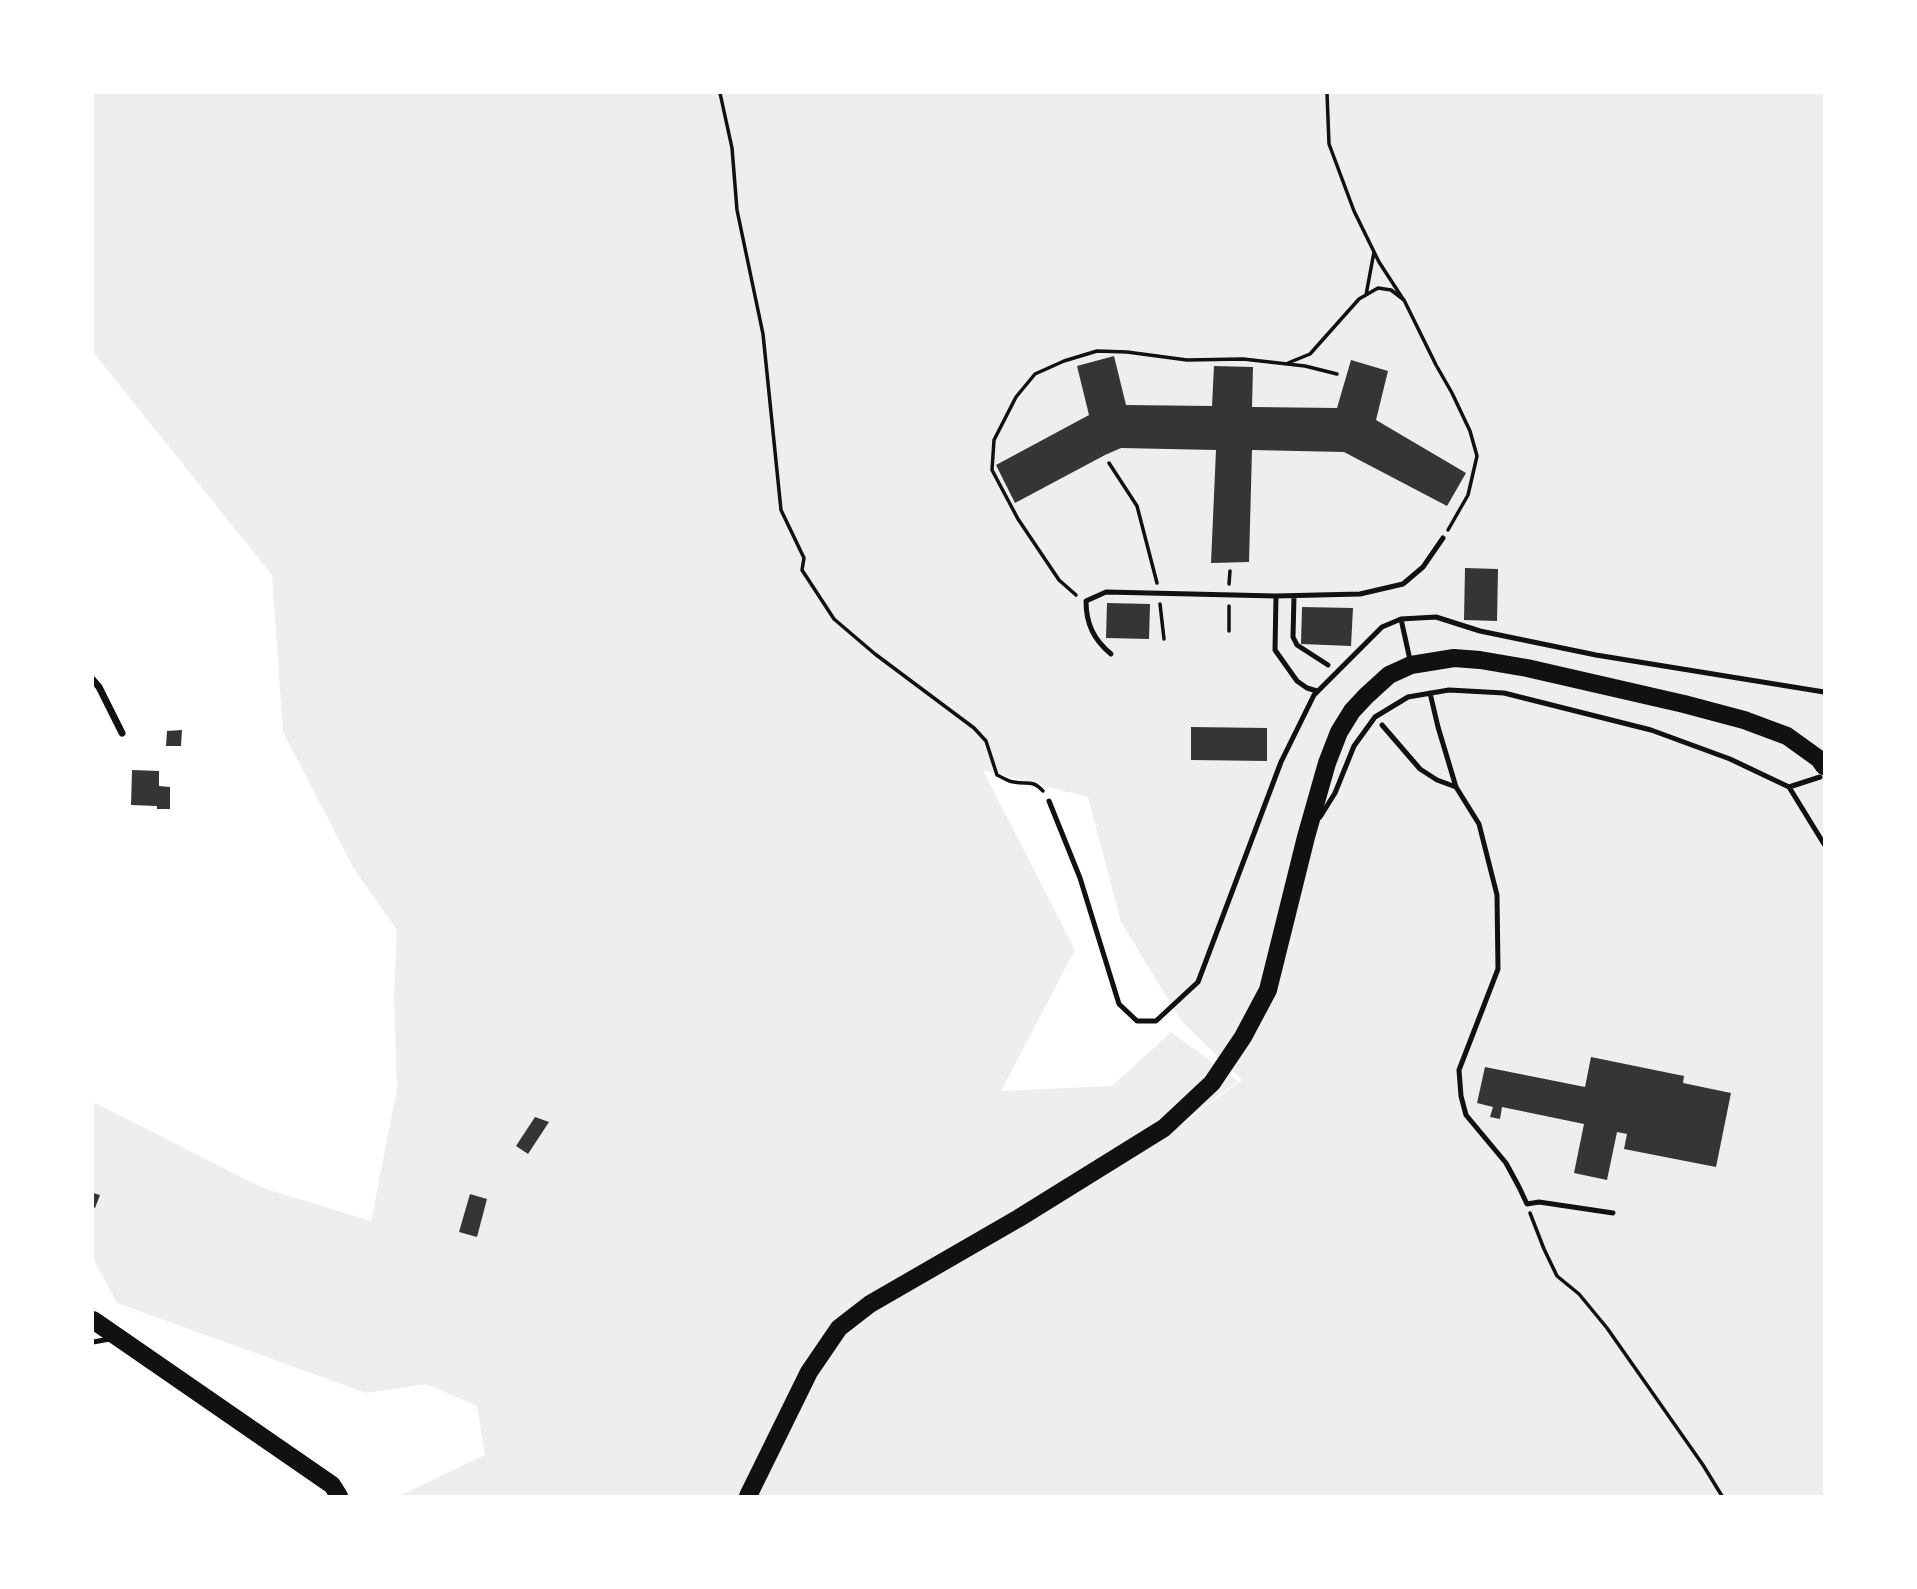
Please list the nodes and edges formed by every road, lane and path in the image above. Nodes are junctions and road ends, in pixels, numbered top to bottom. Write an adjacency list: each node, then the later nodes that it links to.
1 (720, 93): 28 (path)
2 (1327, 93): 3 (path)
3 (1374, 251): 4 (path); 5 (path)
4 (1366, 295): 5 (path); 6 (path)
5 (1404, 300): 9 (path)
6 (1286, 364): 7 (path); 13 (path)
7 (1337, 374)
8 (1109, 463): 10 (path)
9 (1443, 538): 12 (lane)
10 (1158, 593): 11 (lane); 13 (lane); 15 (path)
11 (1276, 596): 12 (lane); 20 (lane)
12 (1294, 596): 18 (lane)
13 (1086, 601): 16 (lane)
14 (1401, 619): 17 (lane); 20 (lane); 21 (lane)
15 (1164, 639)
16 (1111, 654)
17 (1411, 665): 25 (highway); 29 (highway)
18 (1328, 666)
19 (93, 680): 24 (street)
20 (1317, 691): 28 (lane)
21 (1824, 692)
22 (1430, 693): 26 (lane); 27 (lane); 29 (lane)
23 (1382, 725): 26 (lane)
24 (122, 733)
25 (1822, 771): 27 (lane)
26 (1456, 787): 31 (lane)
27 (1789, 787): 30 (lane)
28 (1049, 801)
29 (1306, 837): 37 (highway)
30 (1824, 844)
31 (1527, 1205): 32 (lane); 38 (path)
32 (1614, 1213)
33 (93, 1320): 34 (highway)
34 (118, 1338): 35 (lane); 36 (highway)
35 (93, 1342)
36 (339, 1496)
37 (748, 1496)
38 (1722, 1496)

